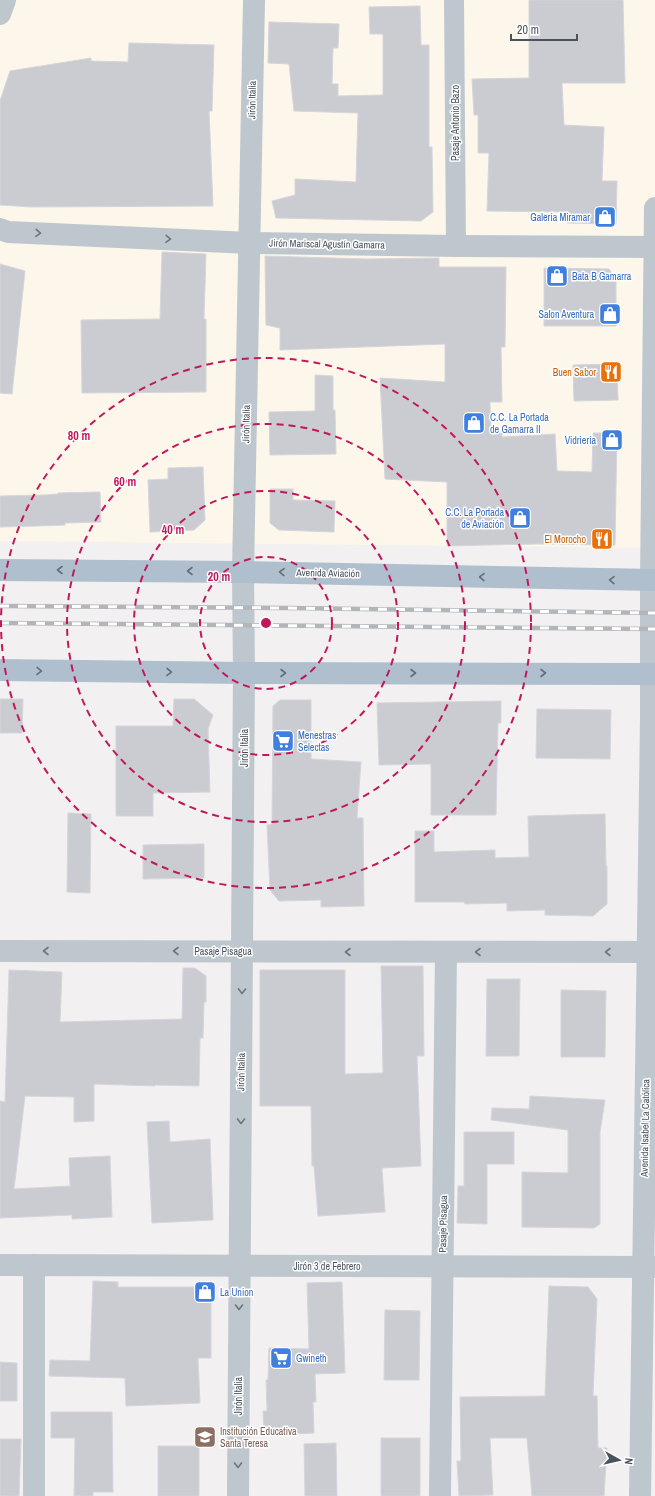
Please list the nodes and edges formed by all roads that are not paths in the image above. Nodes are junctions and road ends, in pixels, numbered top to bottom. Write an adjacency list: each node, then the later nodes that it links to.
1 (5, 0): 4 (street)
2 (254, 0): 7 (street, Jirón Italia)
3 (454, 0): 8 (street, Pasaje Antonio Bazo)
4 (0, 14)
5 (655, 208): 9 (street, Avenida Isabel La Católica)
6 (0, 229): 7 (street, Jirón Mariscal Agustín Gamarra, one-way to 7)
7 (250, 243): 8 (street, Jirón Mariscal Agustín Gamarra); 11 (street, Jirón Italia)
8 (456, 246): 9 (street, Jirón Mariscal Agustín Gamarra)
9 (655, 247): 12 (street, Avenida Isabel La Católica)
10 (0, 570): 11 (main road, Avenida Aviación, one-way to 10)
11 (244, 572): 12 (main road, Avenida Aviación, one-way to 11); 14 (street, Jirón Italia)
12 (653, 580): 15 (street, Avenida Isabel La Católica)
13 (0, 670): 14 (main road, one-way to 14)
14 (244, 673): 15 (main road, one-way to 15); 17 (street, Jirón Italia)
15 (653, 674): 19 (street, Avenida Isabel La Católica)
16 (0, 951): 17 (street, Pasaje Pisagua, one-way to 16)
17 (243, 952): 18 (street, Pasaje Pisagua, one-way to 17); 22 (street, Jirón Italia, one-way to 22)
18 (446, 952): 19 (street, Pasaje Pisagua, one-way to 18); 23 (street, Pasaje Pisagua)
19 (651, 952): 24 (street, Avenida Isabel La Católica)
20 (0, 1265): 21 (street, Jirón 3 de Febrero)
21 (34, 1265): 22 (street, Jirón 3 de Febrero); 25 (street)
22 (239, 1266): 23 (street, Jirón 3 de Febrero); 26 (street, Jirón Italia, one-way to 26)
23 (442, 1266): 24 (street, Jirón 3 de Febrero); 27 (street, Pasaje Pisagua)
24 (649, 1267): 28 (street, Avenida Isabel La Católica)
25 (34, 1496)
26 (238, 1496)
27 (440, 1496)
28 (640, 1496)

